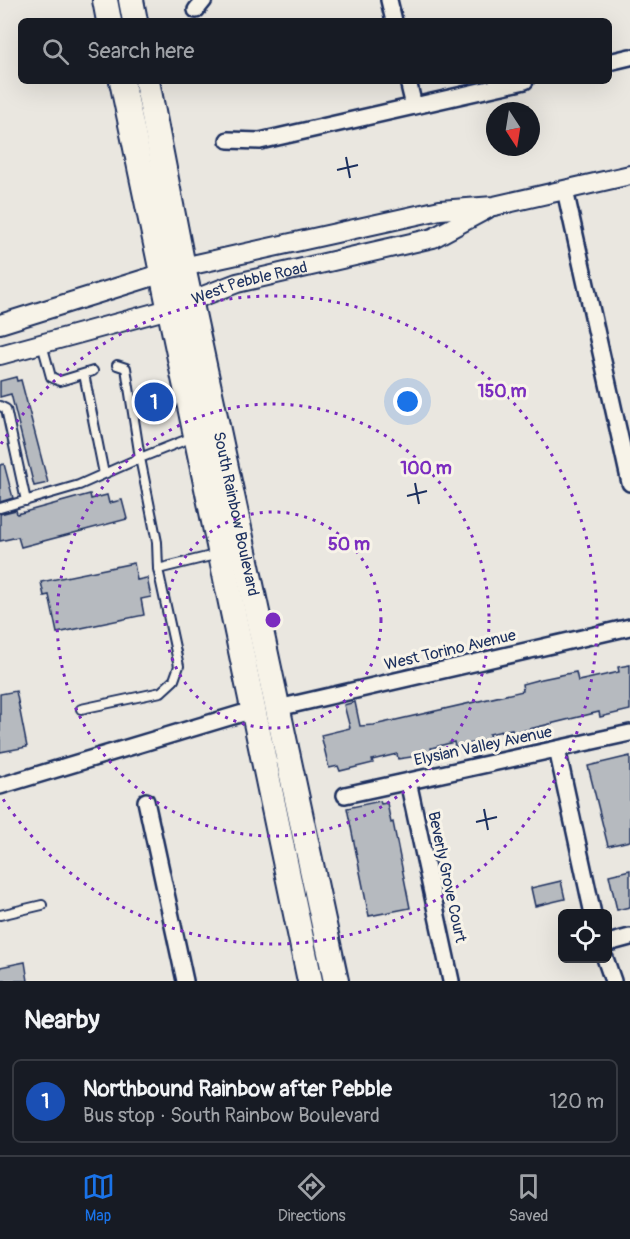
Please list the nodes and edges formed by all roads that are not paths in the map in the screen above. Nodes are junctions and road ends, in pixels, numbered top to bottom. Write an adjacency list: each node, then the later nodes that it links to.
1 (105, 0): 4 (main road)
2 (131, 0): 5 (main road)
3 (389, 0): 6 (street)
4 (108, 18)
5 (134, 18)
6 (393, 18)
7 (630, 57): 8 (street)
8 (612, 61)
9 (123, 84): 18 (main road, South Rainbow Boulevard)
10 (147, 84): 18 (main road, South Rainbow Boulevard)
11 (409, 84): 13 (street)
12 (512, 84): 13 (street)
13 (414, 106): 14 (street)
14 (228, 140)
15 (630, 175): 16 (street, West Pebble Road)
16 (565, 190): 17 (street, West Pebble Road); 34 (street)
17 (494, 206): 18 (street, West Pebble Road); 19 (street, West Pebble Road)
18 (172, 270): 19 (main road, South Rainbow Boulevard); 20 (street, West Pebble Road)
19 (180, 304): 21 (street, West Pebble Road); 31 (main road, South Rainbow Boulevard); 40 (main road, South Rainbow Boulevard)
20 (0, 324)
21 (42, 344): 22 (street, West Pebble Road); 25 (lane)
22 (0, 355)
23 (117, 365): 32 (lane)
24 (93, 371): 25 (lane)
25 (84, 374): 27 (lane)
26 (98, 398): 27 (lane)
27 (89, 401): 30 (lane)
28 (0, 406): 35 (lane)
29 (103, 421): 30 (lane)
30 (94, 424): 33 (lane)
31 (196, 436): 32 (lane); 37 (main road, South Rainbow Boulevard)
32 (140, 458): 33 (lane); 38 (lane)
33 (104, 474): 35 (lane)
34 (630, 483)
35 (26, 501): 36 (lane)
36 (0, 508)
37 (222, 562): 38 (lane); 40 (main road); 42 (main road, South Rainbow Boulevard)
38 (158, 569): 41 (lane)
39 (630, 627): 40 (street, West Torino Avenue)
40 (278, 708): 47 (main road, South Rainbow Boulevard)
41 (81, 709)
42 (253, 710): 46 (street); 47 (main road); 57 (main road, South Rainbow Boulevard)
43 (630, 733): 44 (street, Elysian Valley Avenue)
44 (557, 749): 45 (street, Elysian Valley Avenue); 51 (street)
45 (408, 781): 48 (street, Elysian Valley Avenue); 59 (street, Beverly Grove Court)
46 (0, 786)
47 (296, 795): 58 (main road, South Rainbow Boulevard)
48 (345, 795)
49 (146, 801): 56 (street)
50 (42, 905): 52 (lane)
51 (592, 909)
52 (0, 915)
53 (630, 938): 54 (street)
54 (612, 941)
55 (607, 963): 60 (street)
56 (185, 981)
57 (310, 981)
58 (336, 981)
59 (451, 981)
60 (613, 981)

